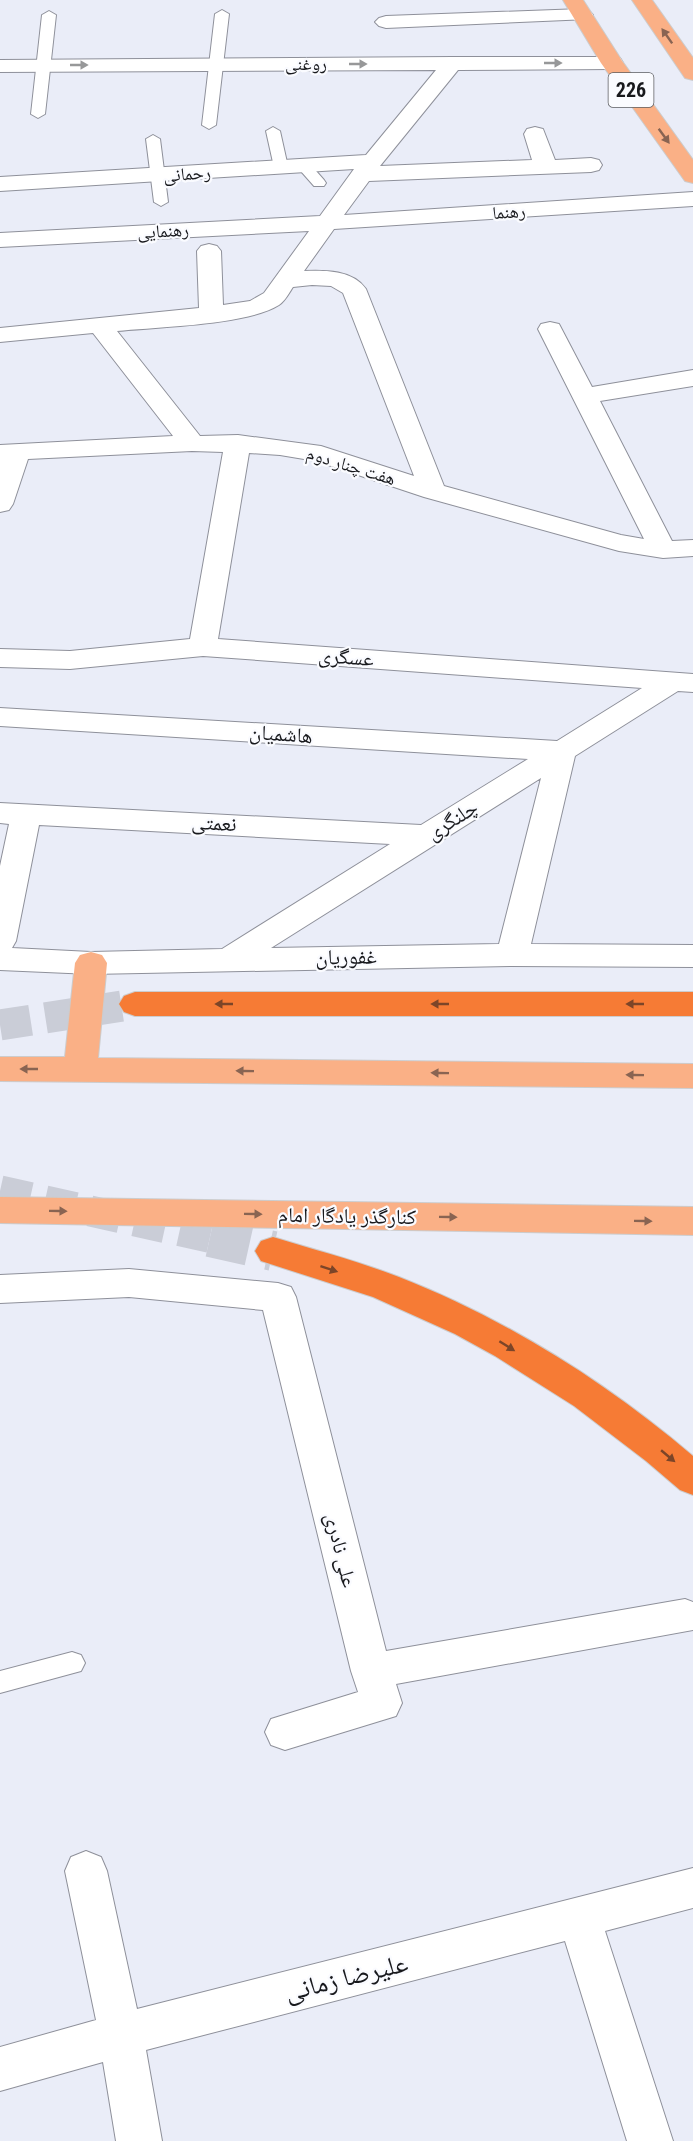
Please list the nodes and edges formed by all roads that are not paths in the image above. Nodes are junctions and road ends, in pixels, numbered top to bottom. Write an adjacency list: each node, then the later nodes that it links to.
1 (642, 0): 11 (main road, one-way to 1)
2 (577, 8): 5 (street); 7 (main road, 226)
3 (222, 14): 8 (lane)
4 (49, 15): 10 (lane)
5 (386, 22)
6 (453, 63): 7 (street, روغنی, one-way to 7); 8 (street, روغنی, one-way to 6); 20 (street)
7 (612, 63): 18 (main road, 226, one-way to 18)
8 (218, 65): 10 (street, روغنی, one-way to 8); 13 (lane)
9 (0, 66): 10 (street, روغنی)
10 (43, 66): 12 (lane)
11 (693, 73)
12 (38, 114)
13 (209, 125)
14 (273, 131): 21 (lane)
15 (535, 134): 19 (street)
16 (153, 139): 22 (lane)
17 (591, 165): 19 (street, رحمانی)
18 (690, 166)
19 (546, 167): 20 (street, رحمانی)
20 (368, 168): 21 (street, رحمانی); 26 (street)
21 (301, 172): 22 (street, رحمانی)
22 (158, 176): 23 (street, رحمانی); 25 (lane)
23 (0, 184)
24 (693, 200): 26 (street, رهنما)
25 (161, 202)
26 (326, 223): 27 (street, رهنمایی); 29 (street)
27 (0, 240)
28 (209, 251): 30 (street)
29 (279, 289): 30 (street); 39 (street)
30 (211, 314): 31 (street)
31 (100, 325): 33 (street); 36 (street)
32 (550, 329): 35 (street)
33 (0, 335)
34 (693, 378): 35 (street)
35 (584, 396): 42 (street)
36 (192, 443): 37 (street, هفت چنار دوم); 38 (street, هفت چنار دوم)
37 (238, 443): 39 (street, هفت چنار دوم); 43 (street)
38 (8, 453): 40 (street)
39 (433, 491): 42 (street, هفت چنار دوم)
40 (0, 504)
41 (693, 548): 42 (street, هفت چنار دوم)
42 (663, 550)
43 (203, 647): 44 (street, عسگری); 45 (street, عسگری)
44 (0, 658)
45 (683, 682): 47 (street, چلنگری)
46 (0, 717): 47 (street, هاشمیان)
47 (562, 752): 49 (street, چلنگری); 51 (street)
48 (13, 813): 49 (street, نعمتی); 50 (street)
49 (428, 836): 54 (street, چلنگری)
50 (0, 941)
51 (512, 955): 52 (street, غفوریان); 54 (street, غفوریان)
52 (693, 956)
53 (0, 959): 55 (street, غفوریان)
54 (230, 959): 56 (street, غفوریان)
55 (44, 961): 56 (street, غفوریان); 57 (street)
56 (91, 963): 61 (main road)
57 (0, 975)
58 (135, 1004): 59 (highway, one-way to 58)
59 (693, 1004)
60 (0, 1069): 61 (main road, one-way to 60)
61 (80, 1070): 62 (main road, one-way to 61)
62 (693, 1076)
63 (0, 1210): 64 (main road, کنارگذر یادگار امام, one-way to 64)
64 (693, 1221)
65 (273, 1251): 67 (highway, one-way to 67)
66 (0, 1289): 70 (street, علی نادری)
67 (693, 1479)
68 (685, 1616): 70 (street)
69 (72, 1663): 71 (lane)
70 (371, 1671): 72 (street, علی نادری)
71 (0, 1682)
72 (285, 1732)
73 (86, 1871): 76 (street)
74 (693, 1888): 75 (street, علیرضا زمانی)
75 (579, 1917): 76 (street, علیرضا زمانی); 79 (street)
76 (121, 2035): 77 (street, علیرضا زمانی); 78 (street)
77 (0, 2069)
78 (139, 2141)
79 (650, 2141)

